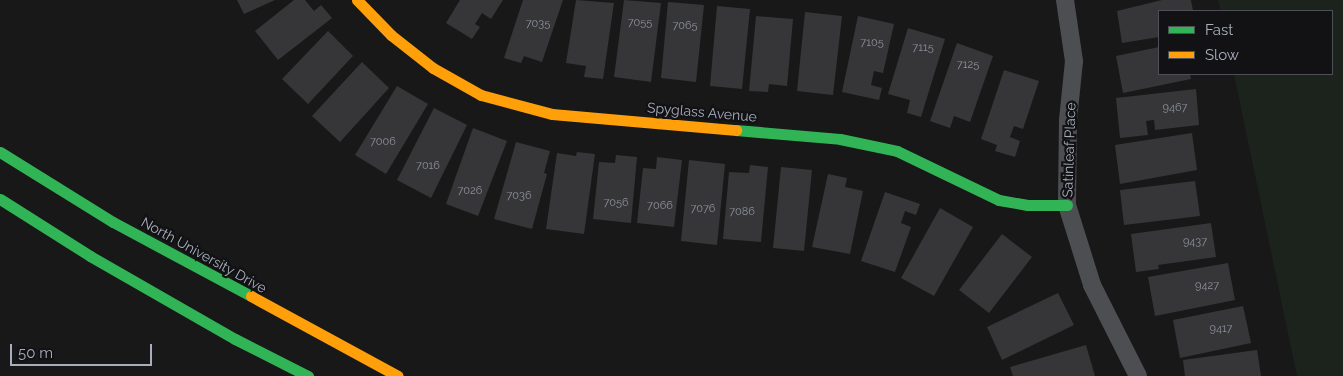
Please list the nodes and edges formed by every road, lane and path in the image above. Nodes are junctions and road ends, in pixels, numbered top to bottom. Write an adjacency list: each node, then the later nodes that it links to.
1 (357, 0): 5 (main road, Spyglass Avenue)
2 (1065, 0): 5 (street, Satinleaf Place)
3 (0, 152): 6 (main road, North University Drive)
4 (0, 199): 7 (main road)
5 (1067, 205): 10 (street, Satinleaf Place)
6 (114, 222): 7 (main road); 9 (main road, North University Drive)
7 (90, 256): 8 (main road)
8 (308, 376)
9 (398, 376)
10 (1138, 376)

